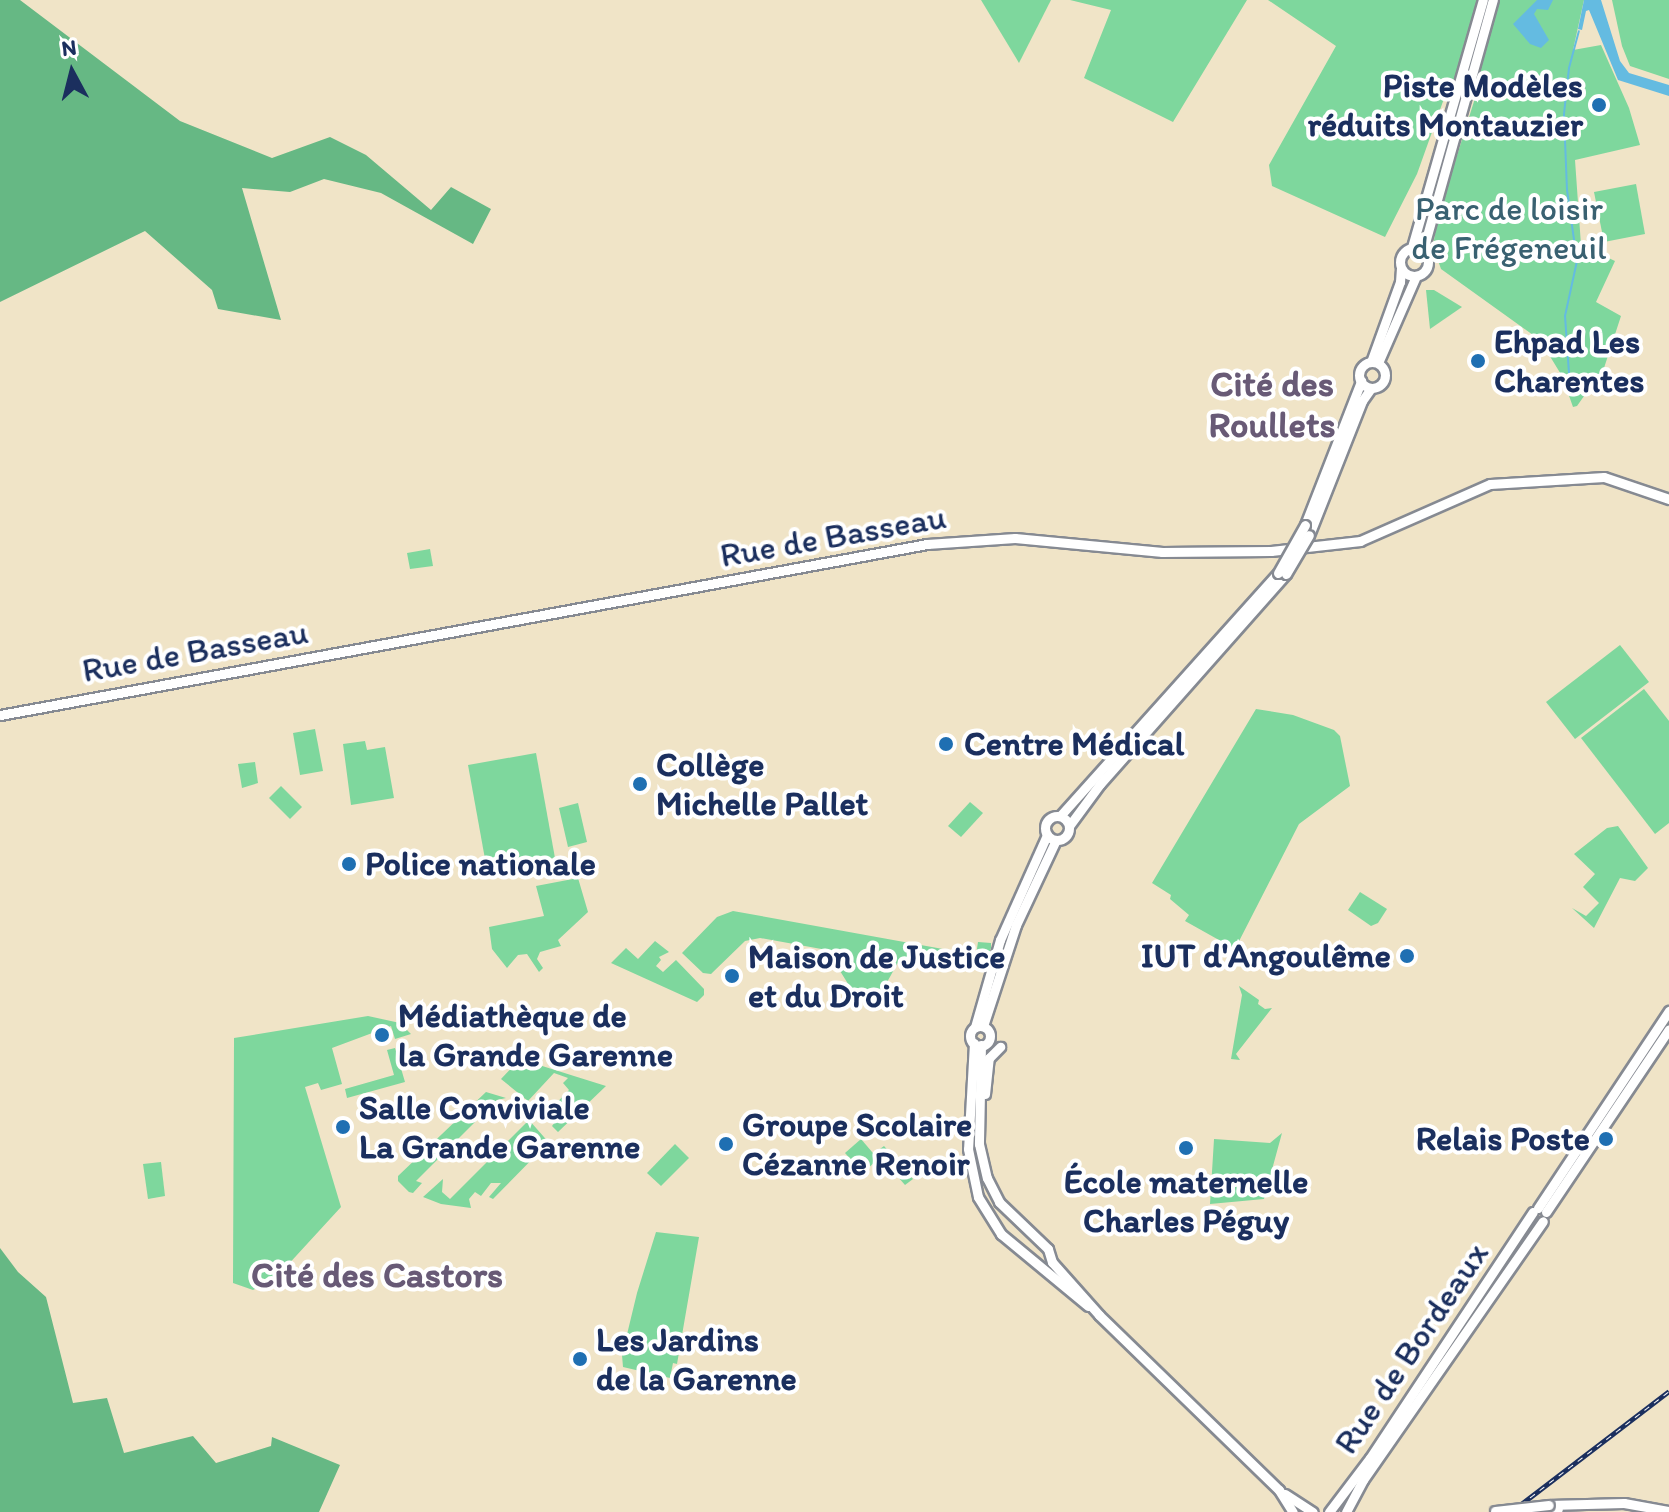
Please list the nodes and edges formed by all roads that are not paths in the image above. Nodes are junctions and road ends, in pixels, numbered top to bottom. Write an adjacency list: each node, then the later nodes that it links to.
1 (1483, 0): 3 (main road)
2 (1493, 0): 3 (main road)
3 (1418, 249): 4 (main road); 5 (main road)
4 (1401, 269): 5 (main road); 6 (main road)
5 (1416, 276): 6 (main road)
6 (1375, 363): 7 (main road); 8 (main road)
7 (1361, 381): 8 (main road); 10 (main road)
8 (1371, 388): 10 (main road)
9 (1669, 499): 12 (main road, Rue de Basseau)
10 (1307, 530): 11 (main road, bridge)
11 (1282, 574): 13 (main road); 14 (main road)
12 (0, 715)
13 (1060, 816): 14 (main road); 15 (main road)
14 (1069, 826): 15 (main road)
15 (1052, 837): 17 (main road)
16 (1669, 1011): 23 (main road, Rue de Bordeaux)
17 (979, 1027): 19 (main road); 19 (main road)
18 (1669, 1029): 23 (main road, Rue de Bordeaux)
19 (978, 1044): 21 (main road); 24 (main road)
20 (1000, 1047): 21 (main road)
21 (981, 1105): 22 (main road)
22 (1007, 1213): 24 (main road); 25 (main road)
23 (1540, 1213): 34 (main road, Rue de Bordeaux); 35 (main road, Rue de Bordeaux)
24 (996, 1226): 26 (main road)
25 (1050, 1258): 26 (main road); 27 (main road)
26 (1038, 1266): 27 (main road)
27 (1095, 1310): 28 (main road)
28 (1279, 1490): 32 (main road); 33 (main road)
29 (1548, 1508): 30 (main road, bridge); 31 (main road); 36 (main road, bridge); 37 (main road)
30 (1490, 1511)
31 (1669, 1511)
32 (1293, 1512)
33 (1313, 1512)
34 (1329, 1512)
35 (1346, 1512)
36 (1530, 1512)
37 (1649, 1512)

